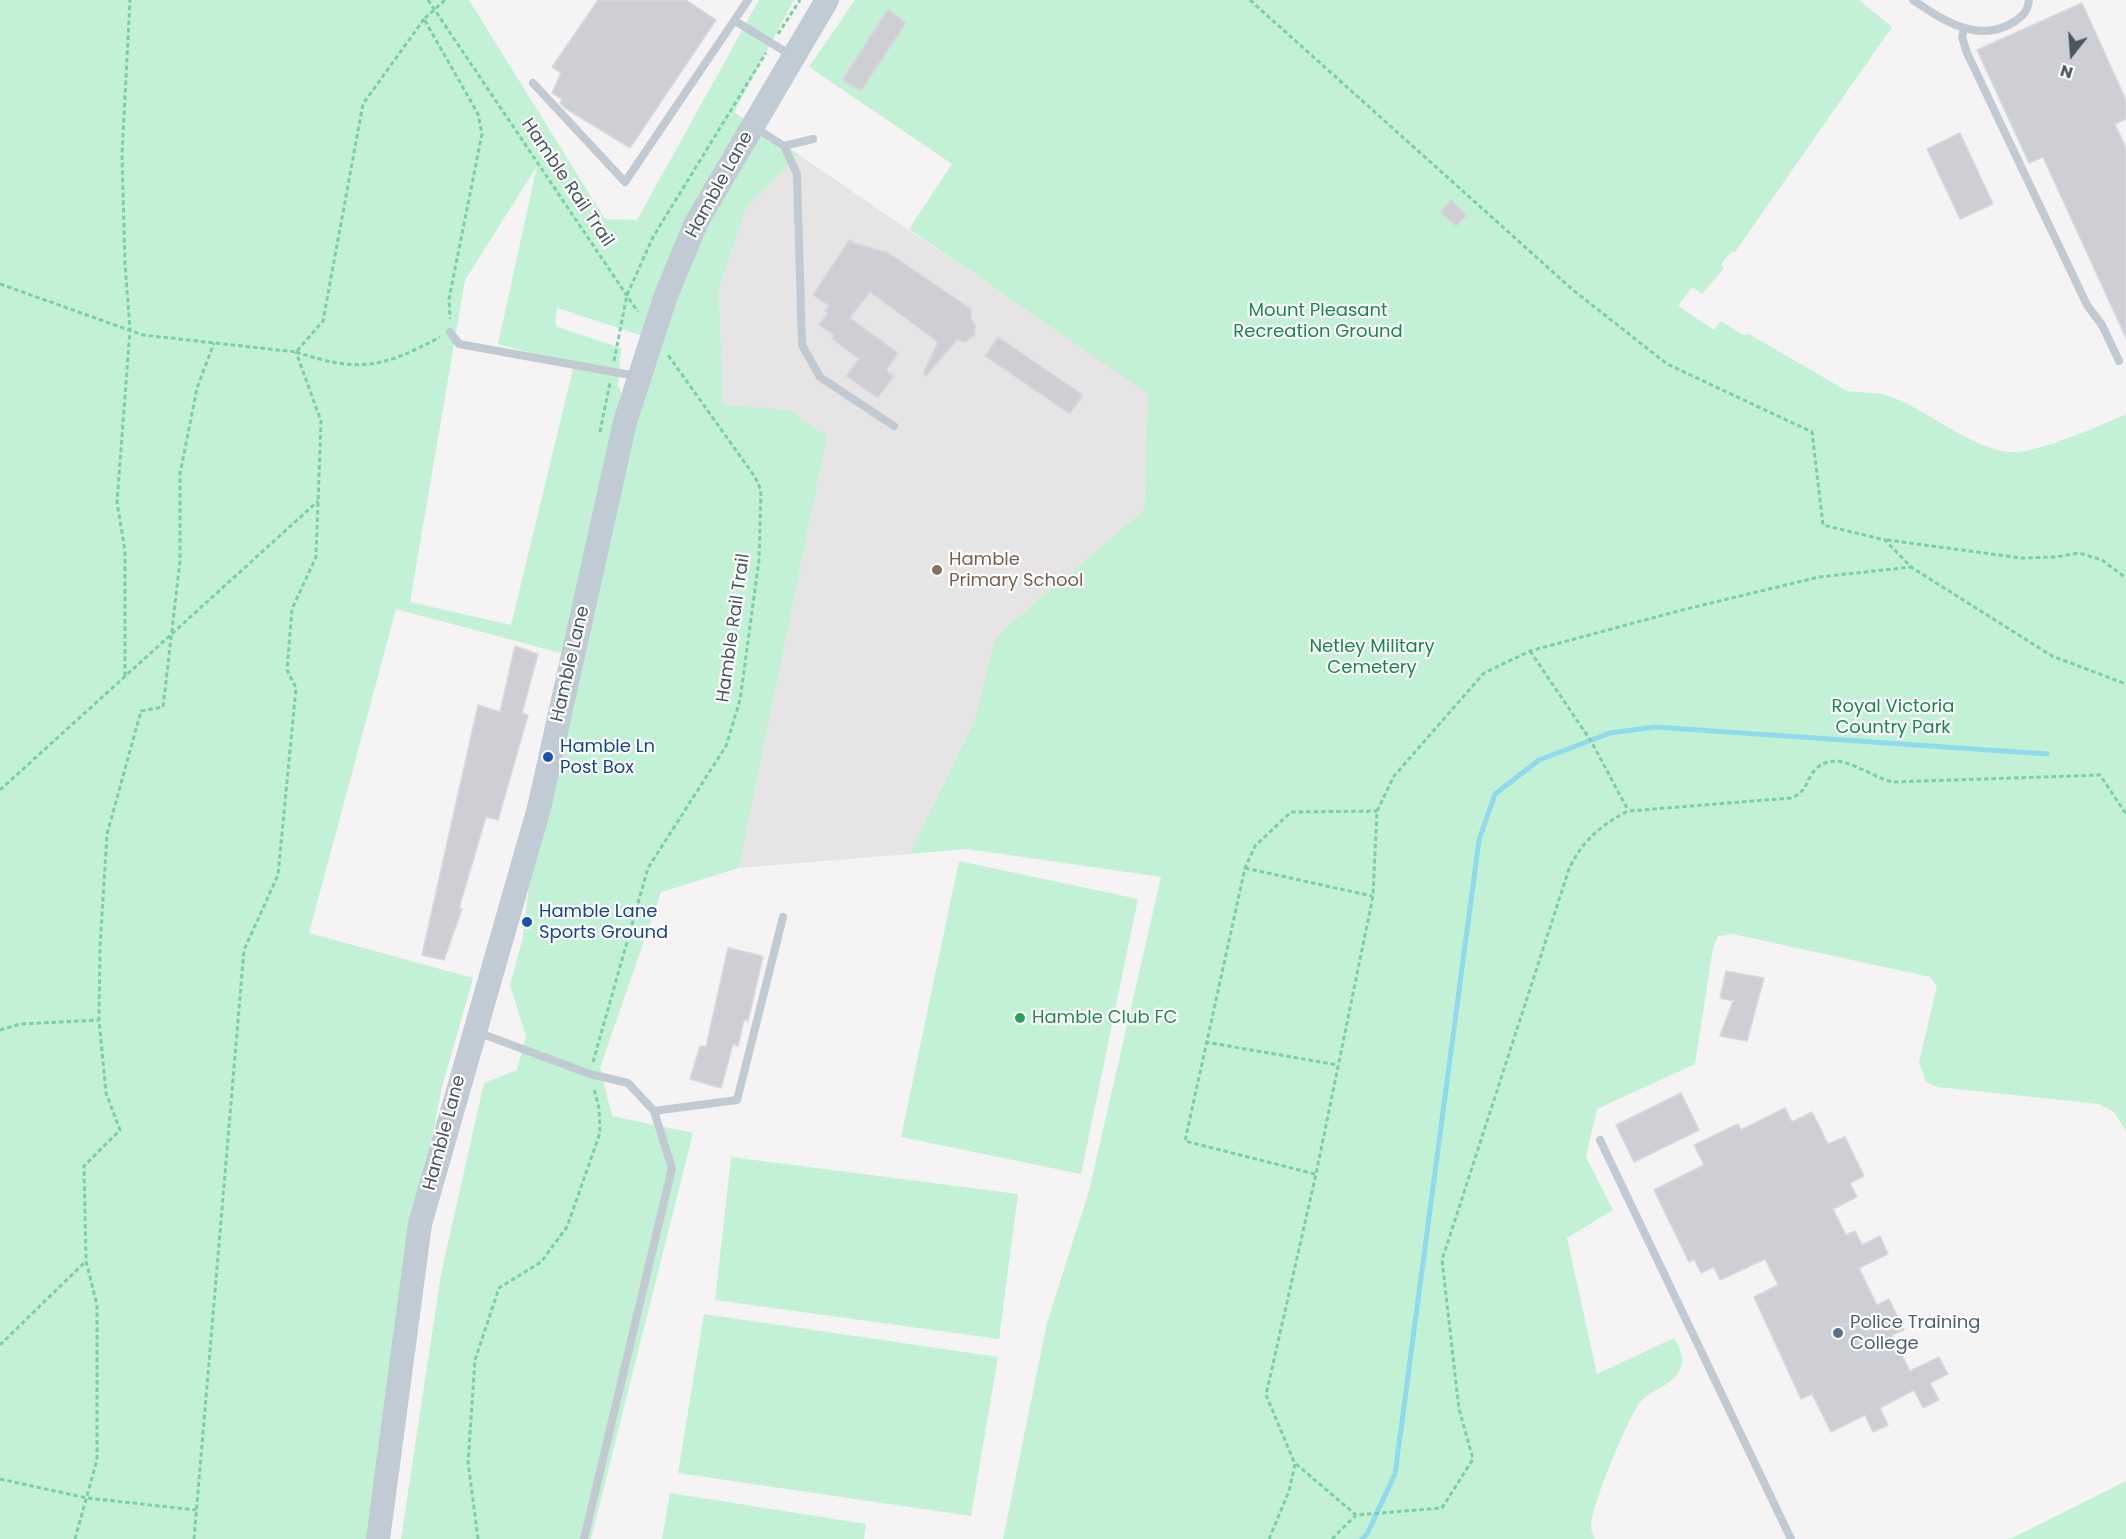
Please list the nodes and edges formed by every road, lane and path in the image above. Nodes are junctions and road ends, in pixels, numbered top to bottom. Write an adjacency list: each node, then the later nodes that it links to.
1 (130, 0): 22 (path)
2 (428, 0): 10 (path, Hamble Rail Trail)
3 (445, 0): 10 (path)
4 (748, 0): 12 (lane)
5 (800, 0): 14 (path)
6 (827, 0): 15 (main road, Hamble Lane)
7 (1250, 0): 31 (path)
8 (1913, 0): 13 (lane)
9 (2028, 0): 13 (lane)
10 (435, 10): 11 (path); 21 (path, Hamble Rail Trail)
11 (424, 20): 23 (path); 26 (path)
12 (735, 21): 14 (lane); 16 (lane)
13 (1964, 28): 27 (lane)
14 (772, 43): 15 (lane); 21 (path)
15 (794, 56): 17 (main road, Hamble Lane)
16 (533, 83)
17 (753, 126): 19 (lane); 24 (main road, Hamble Lane)
18 (813, 139): 19 (lane)
19 (784, 146): 29 (lane)
20 (0, 284): 22 (path)
21 (627, 295): 24 (path, Hamble Rail Trail)
22 (130, 330): 25 (path); 36 (path)
23 (450, 332): 26 (path); 28 (lane)
24 (653, 334): 28 (main road, Hamble Lane); 50 (path, Hamble Rail Trail)
25 (214, 343): 26 (path); 34 (path)
26 (296, 352): 30 (path)
27 (2119, 361)
28 (640, 376): 47 (main road, Hamble Lane)
29 (894, 426)
30 (318, 501): 34 (path); 59 (path)
31 (1885, 540): 32 (path); 33 (path)
32 (1911, 567): 35 (path); 37 (path)
33 (2126, 578)
34 (172, 634): 36 (path); 45 (path)
35 (1530, 651): 39 (path); 40 (path)
36 (125, 676): 38 (path)
37 (2126, 684)
38 (0, 790)
39 (1377, 811): 42 (path); 43 (path)
40 (1628, 811): 41 (path); 60 (path)
41 (2126, 814)
42 (1245, 868): 43 (path); 48 (path)
43 (1373, 896): 49 (path)
44 (783, 916): 51 (lane)
45 (99, 1020): 46 (path); 54 (path)
46 (0, 1030)
47 (474, 1031): 50 (lane); 63 (main road, Hamble Lane)
48 (1205, 1042): 49 (path); 53 (path)
49 (1338, 1065): 53 (path)
50 (590, 1074): 51 (lane); 64 (path)
51 (654, 1111): 65 (lane)
52 (1600, 1140): 68 (lane)
53 (1316, 1174): 56 (path)
54 (86, 1261): 55 (path); 58 (path)
55 (0, 1346)
56 (1295, 1464): 60 (path); 66 (path)
57 (0, 1479): 58 (path)
58 (87, 1498): 59 (path); 61 (path)
59 (196, 1510): 62 (path)
60 (1356, 1515): 67 (path)
61 (75, 1539)
62 (194, 1539)
63 (378, 1539)
64 (477, 1539)
65 (584, 1539)
66 (1269, 1539)
67 (1332, 1539)
68 (1791, 1539)

